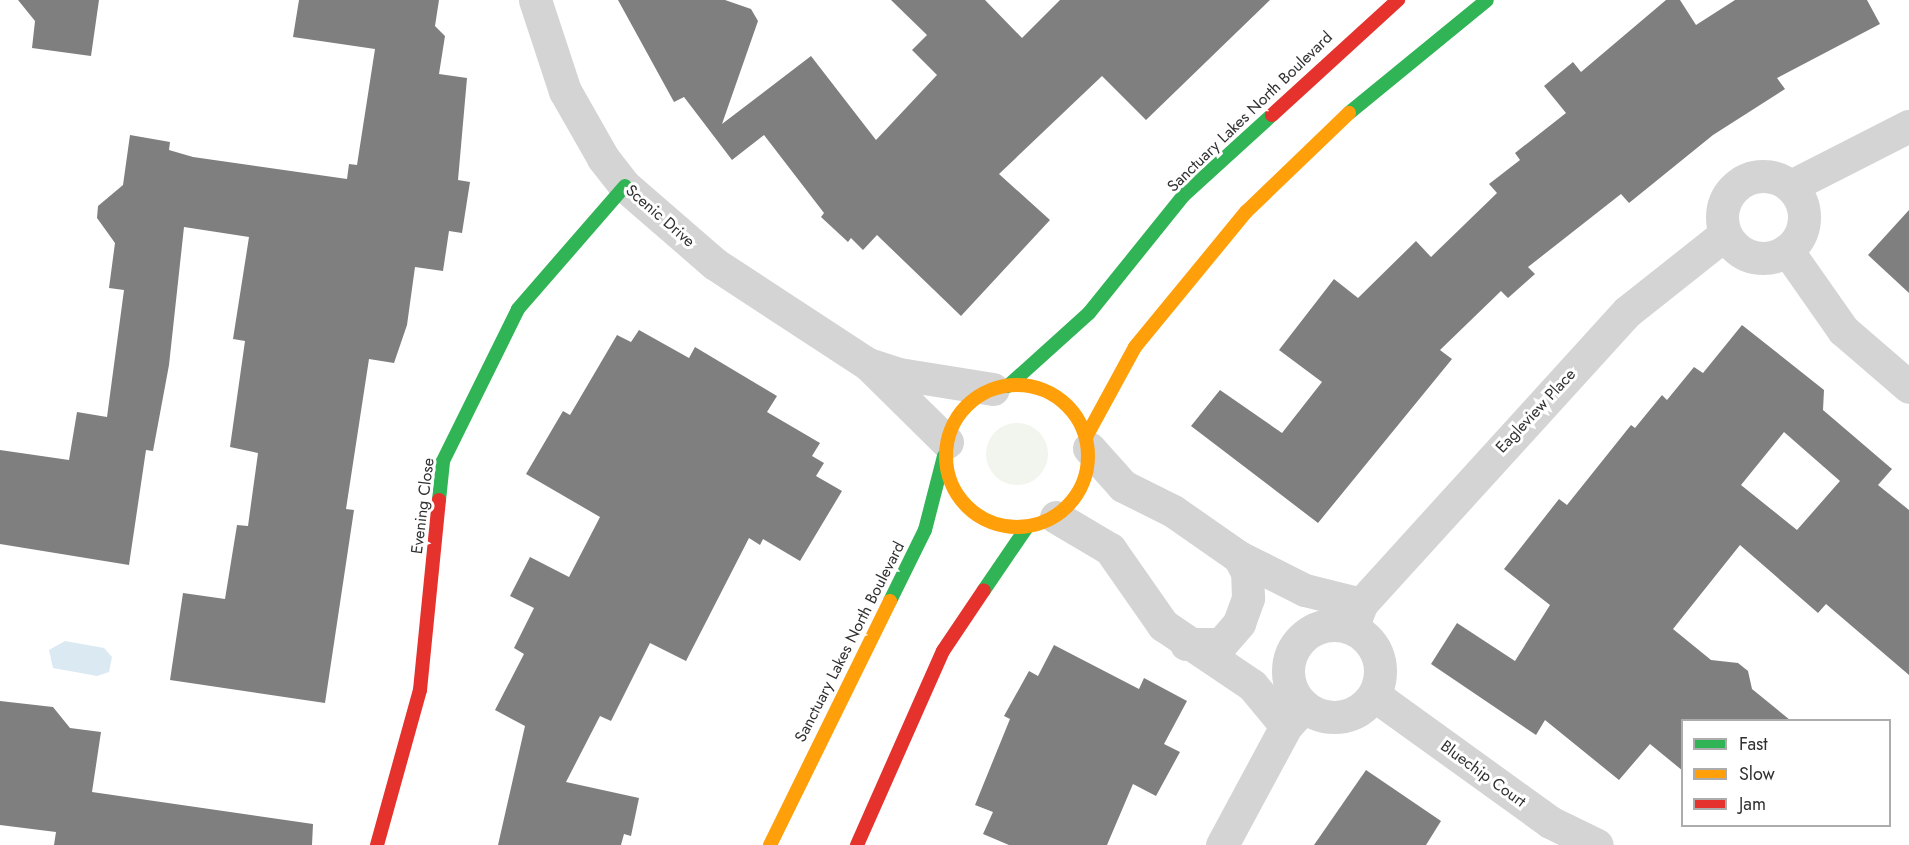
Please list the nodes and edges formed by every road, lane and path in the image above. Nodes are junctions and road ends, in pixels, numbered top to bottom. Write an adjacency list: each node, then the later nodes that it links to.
1 (535, 0): 5 (street, Scenic Drive)
2 (1398, 0): 10 (street, Sanctuary Lakes North Boulevard)
3 (1487, 0): 12 (street)
4 (1909, 126): 6 (street)
5 (625, 186): 9 (street, Scenic Drive); 20 (street, Evening Close)
6 (1791, 186): 7 (street); 8 (street)
7 (1725, 234): 8 (street); 16 (street, Eagleview Place)
8 (1787, 250): 11 (street)
9 (868, 364): 10 (street, Scenic Drive); 13 (street, Scenic Drive)
10 (1000, 387): 12 (street); 13 (street)
11 (1909, 387)
12 (1088, 442): 14 (street); 15 (street)
13 (946, 446): 14 (street); 21 (street, Sanctuary Lakes North Boulevard)
14 (1041, 522): 17 (street); 22 (street)
15 (1239, 557): 16 (street); 17 (street)
16 (1356, 616): 18 (street); 19 (street)
17 (1186, 644): 19 (street)
18 (1374, 695): 19 (street); 24 (street, Bluechip Court)
19 (1295, 716): 23 (street)
20 (377, 845)
21 (770, 845)
22 (857, 845)
23 (1222, 845)
24 (1597, 845)

